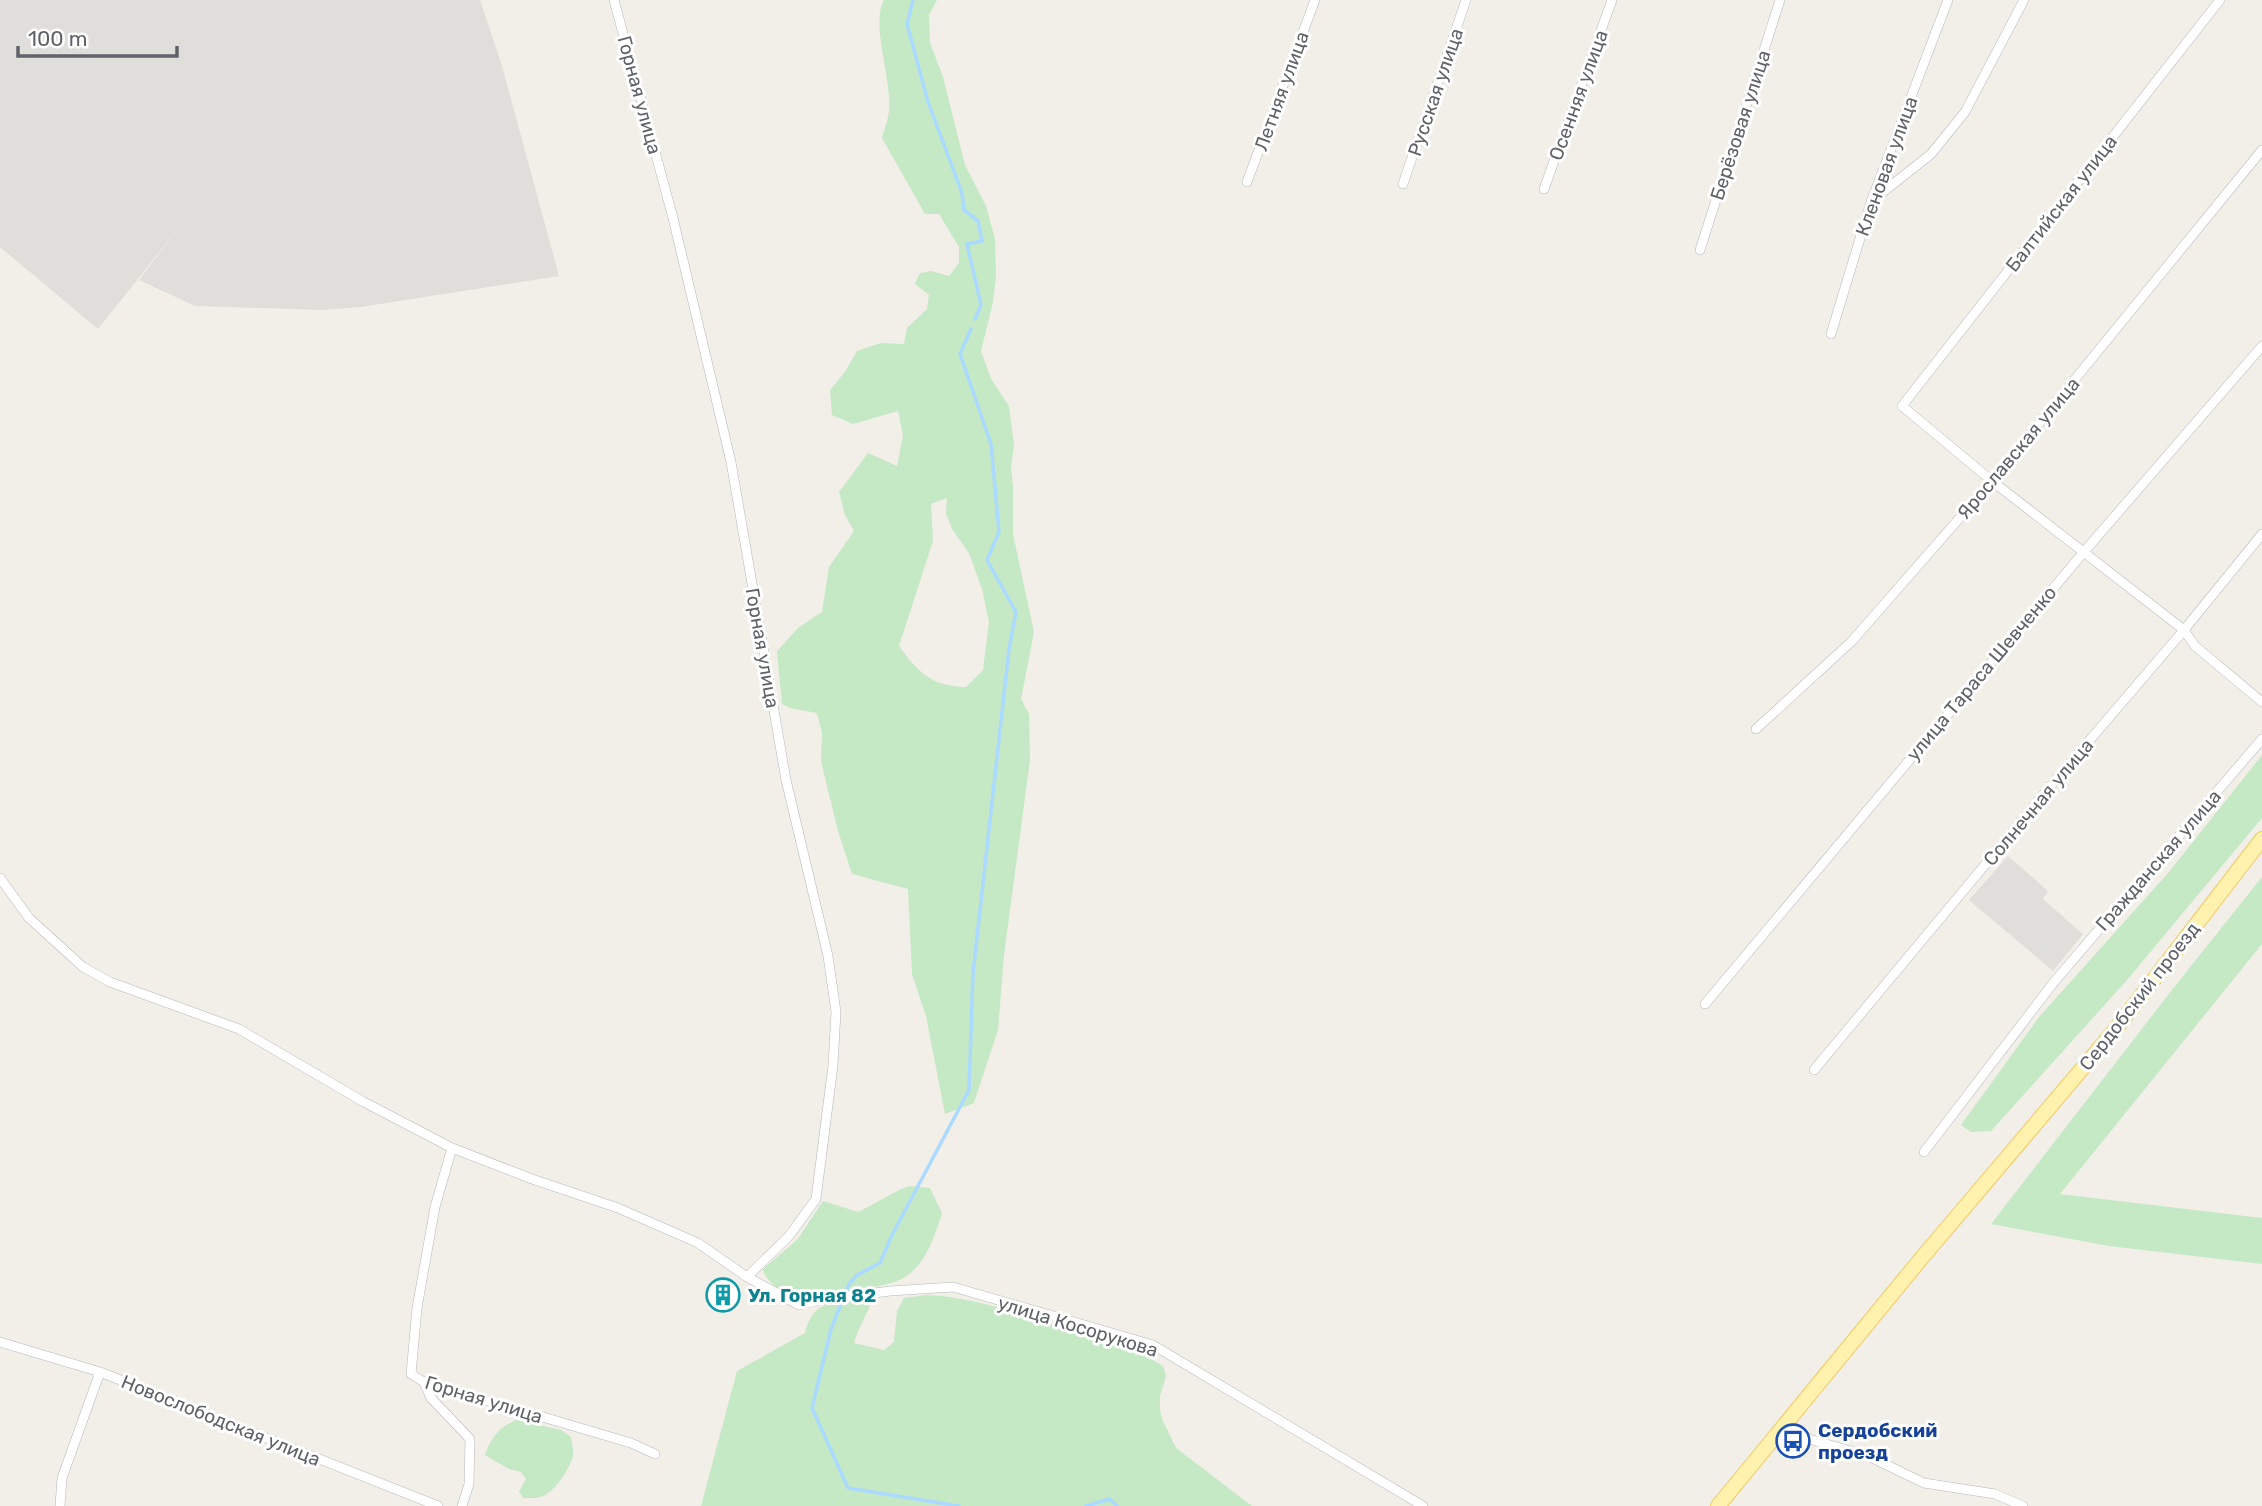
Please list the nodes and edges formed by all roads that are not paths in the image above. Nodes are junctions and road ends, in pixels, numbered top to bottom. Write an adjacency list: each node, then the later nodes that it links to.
1 (614, 0): 30 (street, Горная улица)
2 (1315, 0): 10 (street, Летняя улица)
3 (1466, 0): 11 (street, Русская улица)
4 (1612, 0): 12 (street, Осенняя улица)
5 (1780, 0): 14 (street, Берёзовая улица)
6 (1948, 0): 13 (street, Кленовая улица)
7 (2024, 0): 13 (street)
8 (2220, 0): 17 (street, Балтийская улица)
9 (2262, 150): 17 (street, Ярославская улица)
10 (1247, 182)
11 (1403, 184)
12 (1544, 189)
13 (1871, 202): 15 (street, Кленовая улица)
14 (1700, 250)
15 (1831, 334)
16 (2262, 346): 19 (street, улица Тараса Шевченко)
17 (1992, 481): 19 (street); 22 (street, Ярославская улица)
18 (2262, 534): 20 (street, Солнечная улица)
19 (2083, 553): 20 (street); 26 (street, улица Тараса Шевченко)
20 (2183, 630): 21 (street); 27 (street, Солнечная улица)
21 (2262, 702)
22 (1756, 729)
23 (2262, 739): 29 (street, Гражданская улица)
24 (2262, 839): 34 (main road, Сердобский проезд)
25 (0, 878): 28 (street, улица Косорукова)
26 (1705, 1004)
27 (1814, 1070)
28 (452, 1149): 30 (street, улица Косорукова); 33 (street, Горная улица)
29 (1924, 1152)
30 (747, 1277): 39 (street, улица Косорукова)
31 (0, 1342): 32 (street, Новослободская улица)
32 (100, 1372): 36 (street); 37 (street, Новослободская улица)
33 (424, 1382): 35 (street, Горная улица); 38 (street)
34 (1787, 1424): 40 (main road, Сердобский проезд); 41 (street)
35 (655, 1454)
36 (60, 1506)
37 (438, 1506)
38 (462, 1506)
39 (1423, 1506)
40 (1717, 1506)
41 (2023, 1506)

